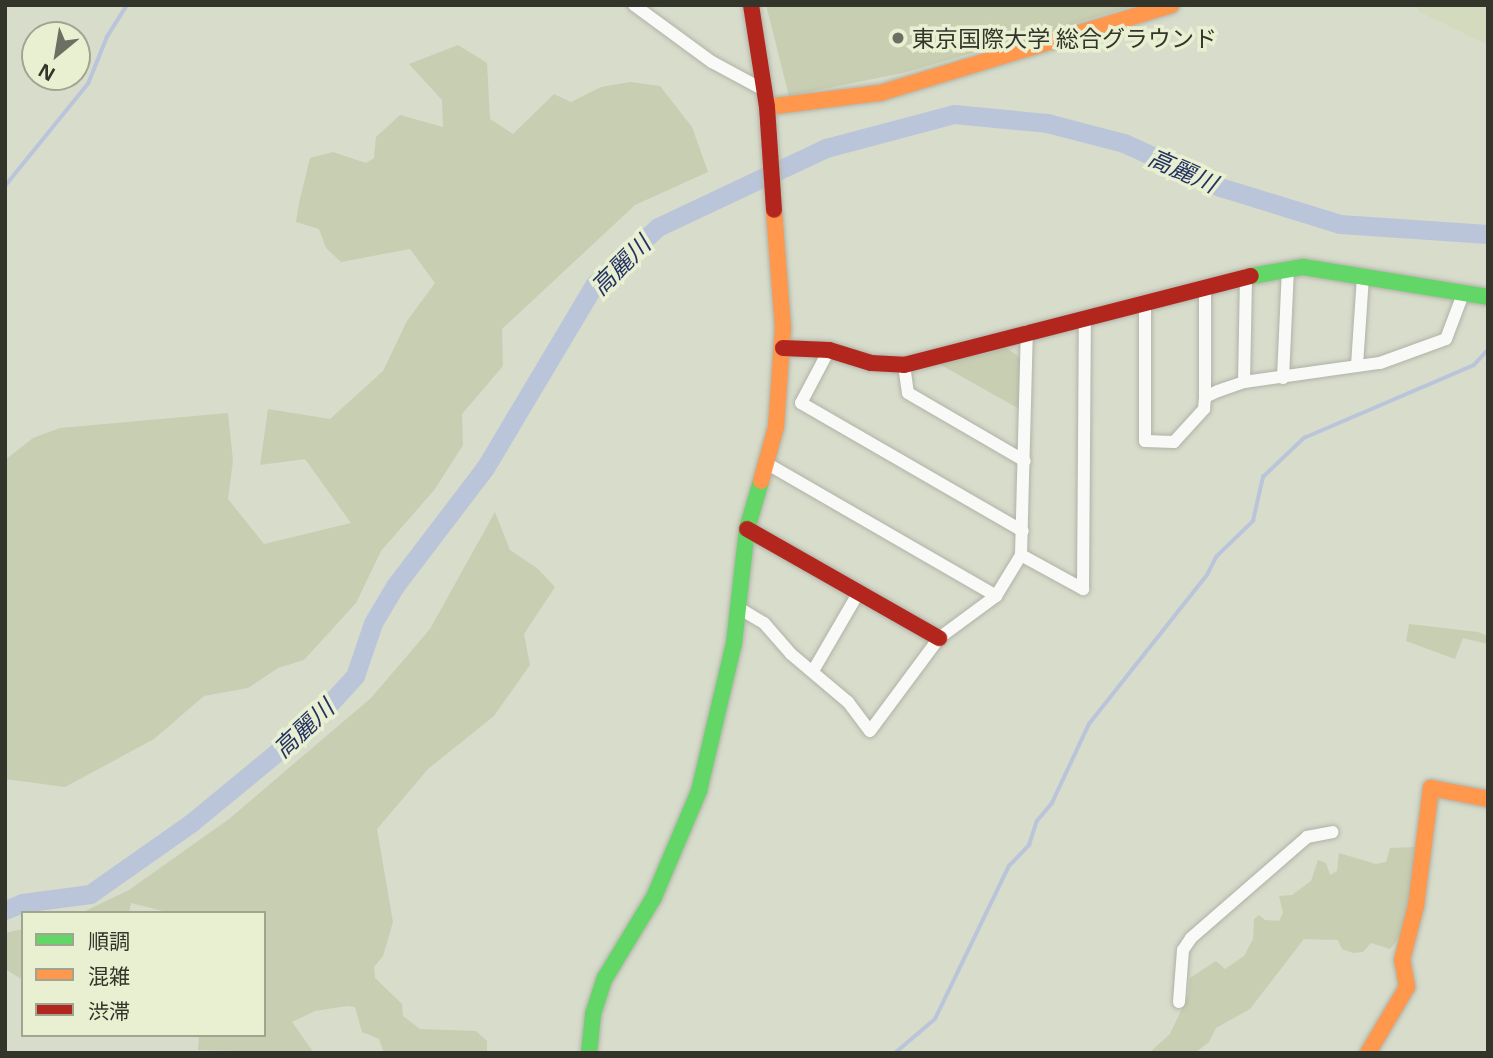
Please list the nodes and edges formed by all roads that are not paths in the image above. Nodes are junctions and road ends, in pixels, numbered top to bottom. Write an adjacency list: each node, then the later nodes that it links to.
1 (634, 5): 4 (street)
2 (751, 5): 4 (street)
3 (1171, 5): 4 (street)
4 (766, 99): 14 (street)
5 (1287, 268): 6 (street); 7 (street); 18 (street)
6 (1246, 275): 8 (street); 19 (street)
7 (1363, 277): 9 (street); 17 (street)
8 (1205, 288): 11 (street); 20 (street)
9 (1463, 294): 10 (street); 17 (street)
10 (1488, 298)
11 (1145, 302): 12 (street); 20 (street)
12 (1085, 317): 13 (street); 25 (street)
13 (1027, 331): 16 (street); 21 (street)
14 (783, 348): 15 (street); 22 (street)
15 (829, 350): 16 (street); 24 (street)
16 (904, 365): 21 (street)
17 (1357, 365): 18 (street)
18 (1283, 378): 19 (street)
19 (1244, 382): 20 (street)
20 (1205, 397)
21 (1025, 461): 24 (street)
22 (766, 463): 23 (street); 27 (street)
23 (747, 528): 26 (street); 28 (street)
24 (1023, 531): 25 (street)
25 (1021, 555): 27 (street)
26 (859, 592): 29 (street); 30 (street)
27 (996, 596): 29 (street)
28 (737, 607): 30 (street); 34 (street)
29 (939, 638): 30 (street)
30 (813, 671)
31 (1488, 799): 35 (street)
32 (1334, 832): 33 (street)
33 (1179, 1002)
34 (589, 1053)
35 (1368, 1053)

